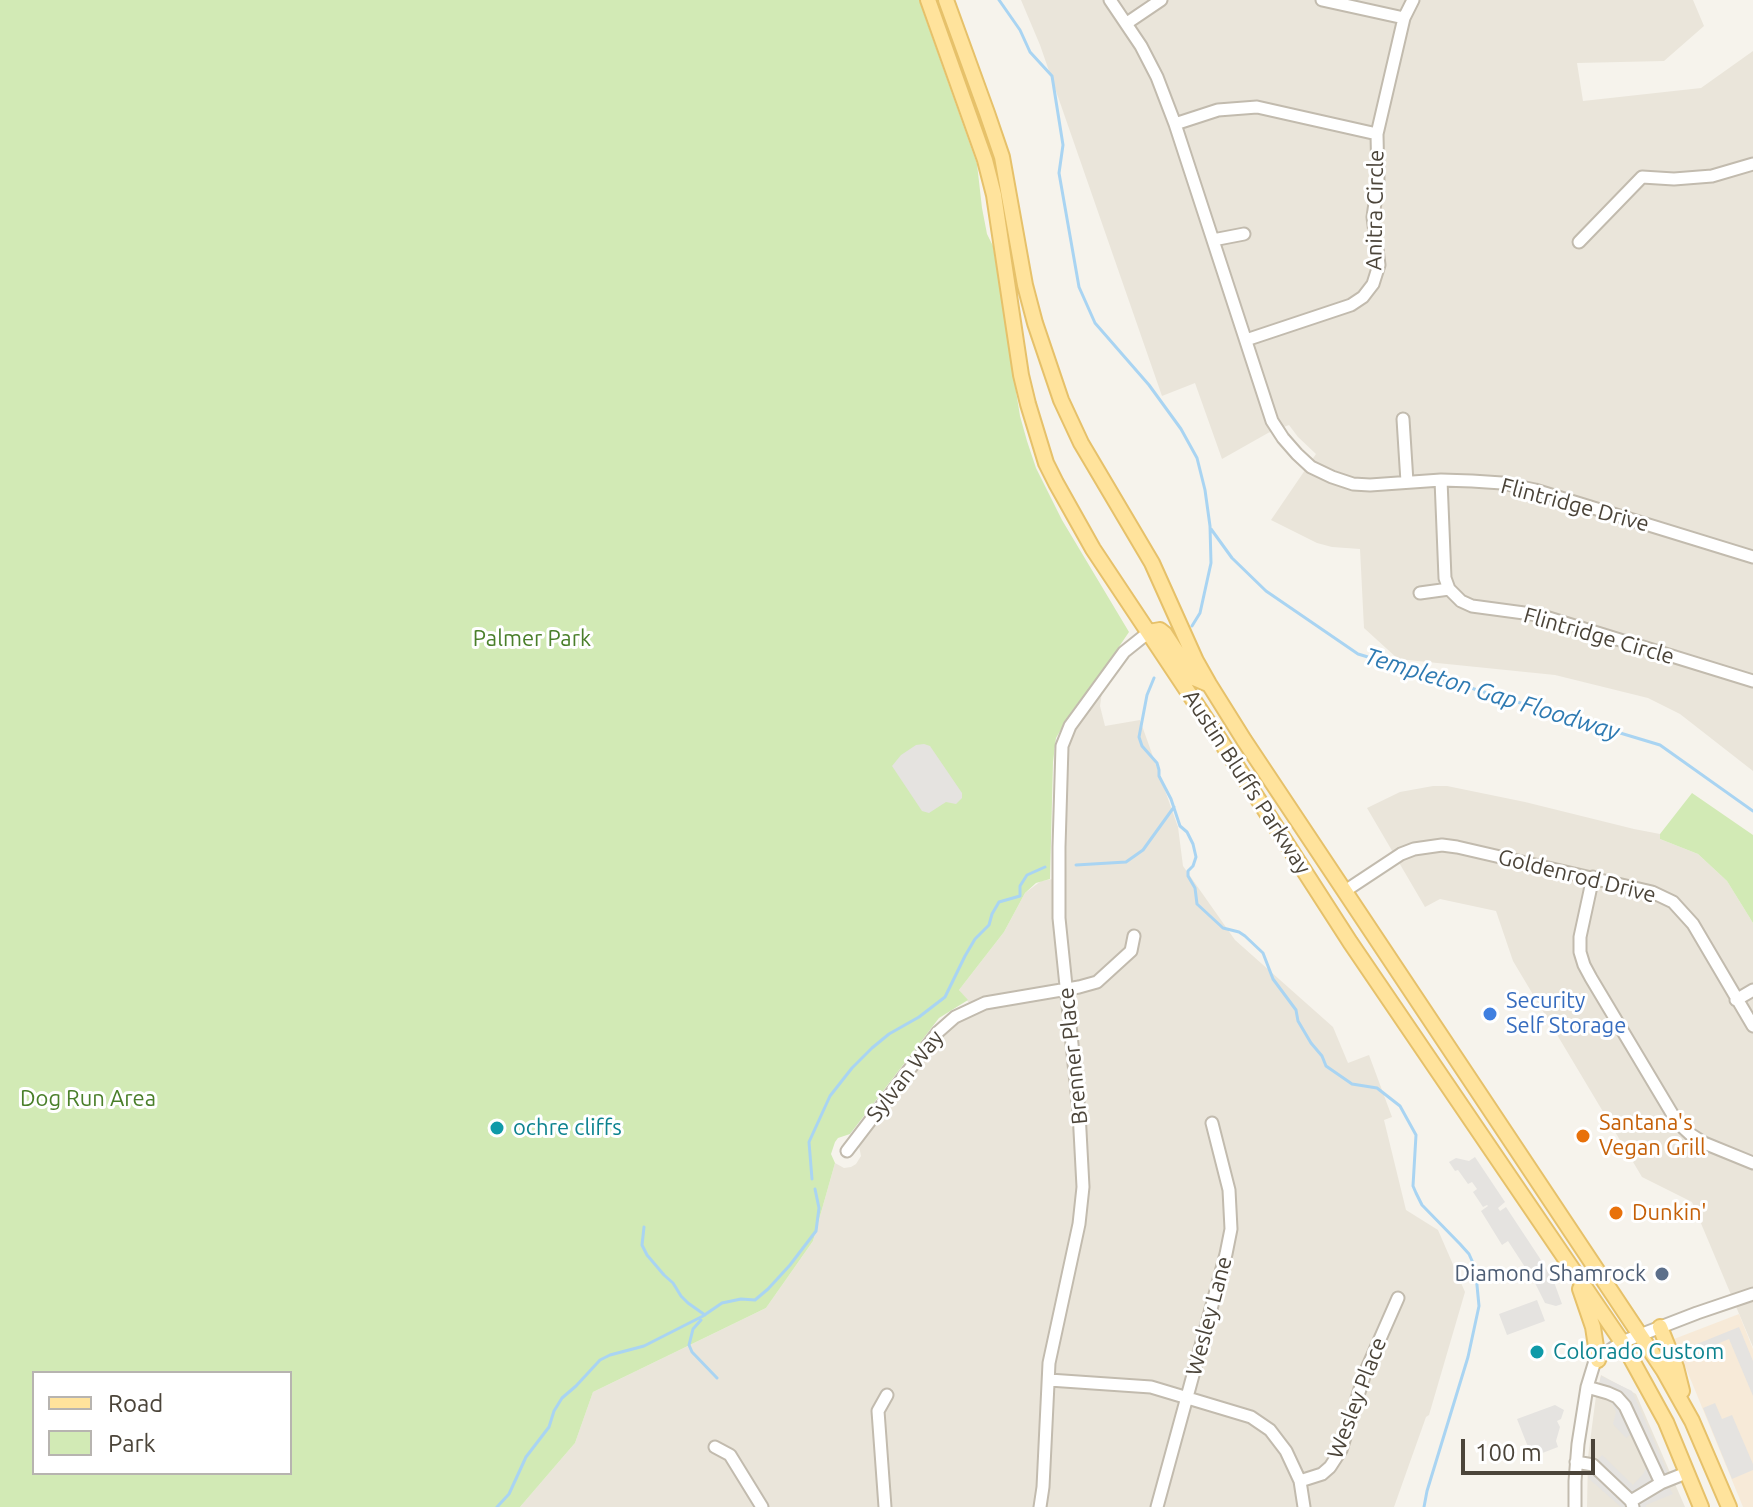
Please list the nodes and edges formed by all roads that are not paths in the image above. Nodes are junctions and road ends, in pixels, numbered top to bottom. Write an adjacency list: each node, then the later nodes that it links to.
1 (928, 0): 22 (main road, Austin Bluffs Parkway)
2 (946, 0): 24 (main road, Austin Bluffs Parkway)
3 (1110, 0): 8 (street, Flintridge Drive)
4 (1161, 0): 8 (street)
5 (1322, 0): 7 (street)
6 (1413, 0): 7 (street, Anitra Circle)
7 (1404, 18): 10 (street, Anitra Circle)
8 (1127, 23): 9 (street, Flintridge Drive)
9 (1175, 124): 10 (street); 13 (street, Flintridge Drive)
10 (1377, 134): 15 (street, Anitra Circle)
11 (1753, 164): 14 (street)
12 (1244, 234): 13 (street)
13 (1213, 240): 15 (street, Flintridge Drive)
14 (1579, 242)
15 (1246, 340): 18 (street, Flintridge Drive)
16 (1403, 419): 18 (street)
17 (1441, 480): 18 (street, Flintridge Drive); 19 (street, Flintridge Drive); 20 (street)
18 (1407, 482)
19 (1753, 557)
20 (1449, 589): 21 (street); 23 (street, Flintridge Circle)
21 (1420, 593)
22 (1149, 632): 24 (main road); 28 (street, Brenner Place); 35 (main road, Austin Bluffs Parkway)
23 (1753, 681)
24 (1209, 684): 26 (main road, Austin Bluffs Parkway)
25 (1593, 877): 26 (street, Goldenrod Drive); 30 (street, Goldenrod Drive); 34 (street)
26 (1345, 891): 39 (main road, Austin Bluffs Parkway)
27 (1134, 936): 28 (street, Sylvan Way)
28 (1066, 989): 33 (street, Sylvan Way); 42 (street, Brenner Place)
29 (1753, 990): 30 (street)
30 (1736, 1000): 31 (street, Goldenrod Drive)
31 (1753, 1026)
32 (1212, 1123): 45 (street, Wesley Lane)
33 (847, 1151)
34 (1753, 1163)
35 (1573, 1270): 40 (main road, Austin Bluffs Parkway); 41 (main road)
36 (1753, 1294): 38 (street)
37 (1398, 1298): 50 (street, Wesley Place)
38 (1660, 1327): 39 (street); 46 (main road)
39 (1641, 1336): 40 (street); 46 (main road, Austin Bluffs Parkway)
40 (1622, 1342): 41 (street); 49 (main road, Austin Bluffs Parkway)
41 (1598, 1360): 43 (street)
42 (1049, 1380): 45 (street); 55 (street, Brenner Place)
43 (1587, 1387): 48 (street); 51 (street)
44 (887, 1395): 54 (street)
45 (1186, 1397): 50 (street); 56 (street, Wesley Lane)
46 (1683, 1403): 60 (main road, Austin Bluffs Parkway)
47 (715, 1447): 53 (street)
48 (1576, 1462): 52 (street); 58 (street)
49 (1686, 1473): 51 (street); 59 (main road, Austin Bluffs Parkway)
50 (1300, 1481): 57 (street)
51 (1661, 1483): 52 (street)
52 (1632, 1504)
53 (762, 1507)
54 (885, 1507)
55 (1040, 1507)
56 (1157, 1507)
57 (1304, 1507)
58 (1575, 1507)
59 (1701, 1507)
60 (1729, 1507)

